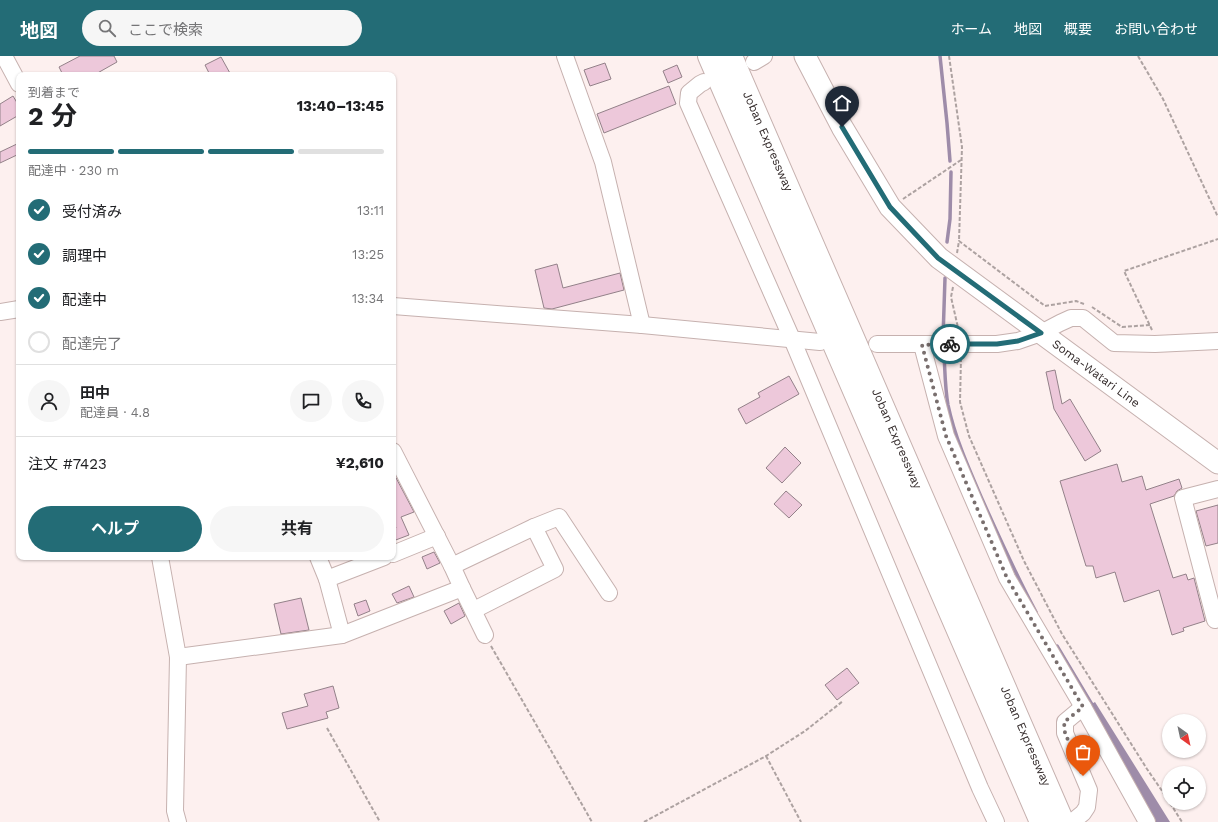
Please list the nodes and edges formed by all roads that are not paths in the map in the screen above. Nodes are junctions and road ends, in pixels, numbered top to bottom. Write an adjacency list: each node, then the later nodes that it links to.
1 (565, 56): 11 (street)
2 (710, 56): 37 (highway, Joban Expressway)
3 (731, 56): 37 (highway, Joban Expressway)
4 (805, 56): 12 (main road, Soma-Watari Line)
5 (10, 58): 6 (street)
6 (16, 75)
7 (704, 82): 13 (street)
8 (396, 306): 11 (street)
9 (16, 309): 10 (street)
10 (0, 312)
11 (642, 325): 13 (street)
12 (1041, 333): 14 (street); 17 (street); 19 (main road, Soma-Watari Line)
13 (792, 339): 15 (street); 39 (street)
14 (1218, 341)
15 (820, 342)
16 (878, 344): 17 (street)
17 (922, 345): 36 (street)
18 (396, 457): 22 (street)
19 (1218, 463)
20 (1218, 489): 32 (street)
21 (534, 527): 27 (street); 30 (street); 31 (street)
22 (437, 536): 23 (street); 27 (street)
23 (396, 553)
24 (161, 560): 35 (street)
25 (319, 560): 28 (street)
26 (376, 560): 28 (street)
27 (452, 566): 29 (street)
28 (327, 579): 33 (street)
29 (462, 588): 31 (street); 33 (street)
30 (609, 592)
31 (474, 610): 34 (street)
32 (1218, 619)
33 (342, 635): 35 (street)
34 (486, 635)
35 (178, 657): 38 (street)
36 (1083, 707): 37 (street); 40 (street)
37 (1055, 819)
38 (178, 822)
39 (996, 822)
40 (1147, 822)

